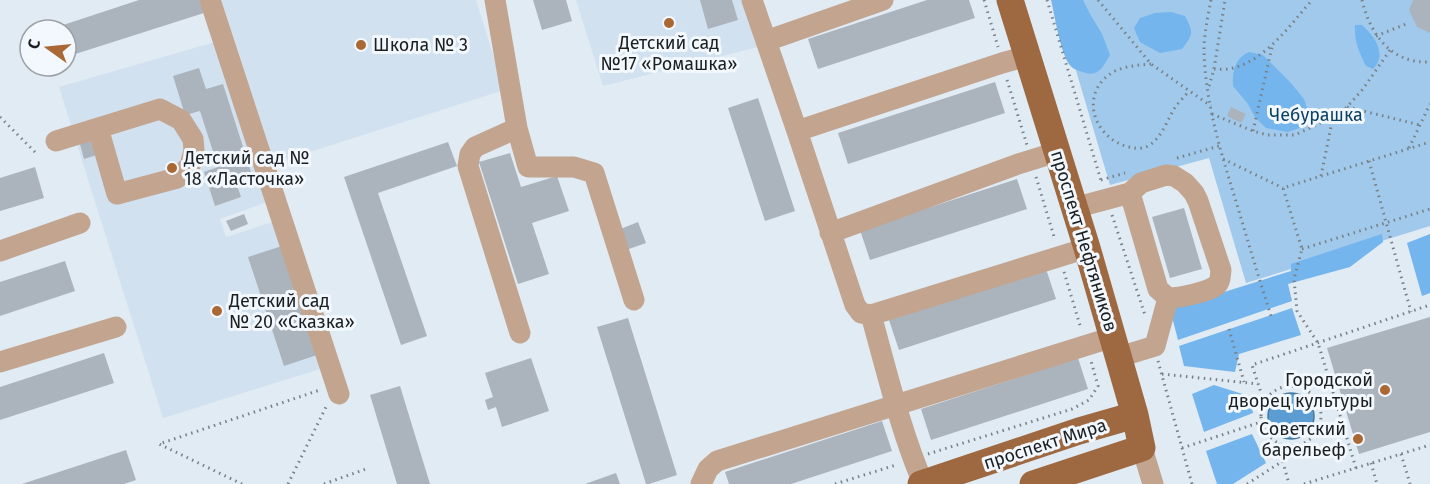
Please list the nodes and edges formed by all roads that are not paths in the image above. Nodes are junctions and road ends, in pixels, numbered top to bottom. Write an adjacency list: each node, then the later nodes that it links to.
1 (210, 0): 26 (street)
2 (495, 0): 9 (street)
3 (752, 0): 6 (street)
4 (883, 0): 6 (street)
5 (1010, 0): 7 (main road, проспект Нефтяников)
6 (766, 41): 10 (street)
7 (1015, 60): 10 (street); 12 (main road, проспект Нефтяников)
8 (98, 128): 8 (street); 11 (street)
9 (517, 128): 20 (street); 23 (street)
10 (797, 131): 16 (street)
11 (56, 141)
12 (1058, 152): 14 (main road, проспект Нефтяников); 16 (street)
13 (1130, 193): 14 (street); 19 (street); 19 (street)
14 (1074, 208): 17 (main road, проспект Нефтяников)
15 (80, 223): 18 (street)
16 (830, 233): 21 (street)
17 (1087, 248): 21 (street); 24 (main road, проспект Нефтяников)
18 (0, 251)
19 (1168, 298): 24 (street)
20 (634, 300)
21 (871, 315): 27 (street)
22 (116, 327): 25 (street)
23 (520, 333)
24 (1116, 347): 27 (street); 28 (main road, проспект Нефтяников)
25 (0, 362)
26 (338, 389)
27 (896, 406): 30 (street); 31 (street)
28 (1135, 415): 29 (main road, проспект Нефтяников); 30 (main road, проспект Мира)
29 (1142, 448): 32 (main road, проспект Мира); 33 (street, проспект Нефтяников)
30 (919, 476)
31 (701, 484)
32 (1033, 484)
33 (1154, 484)

